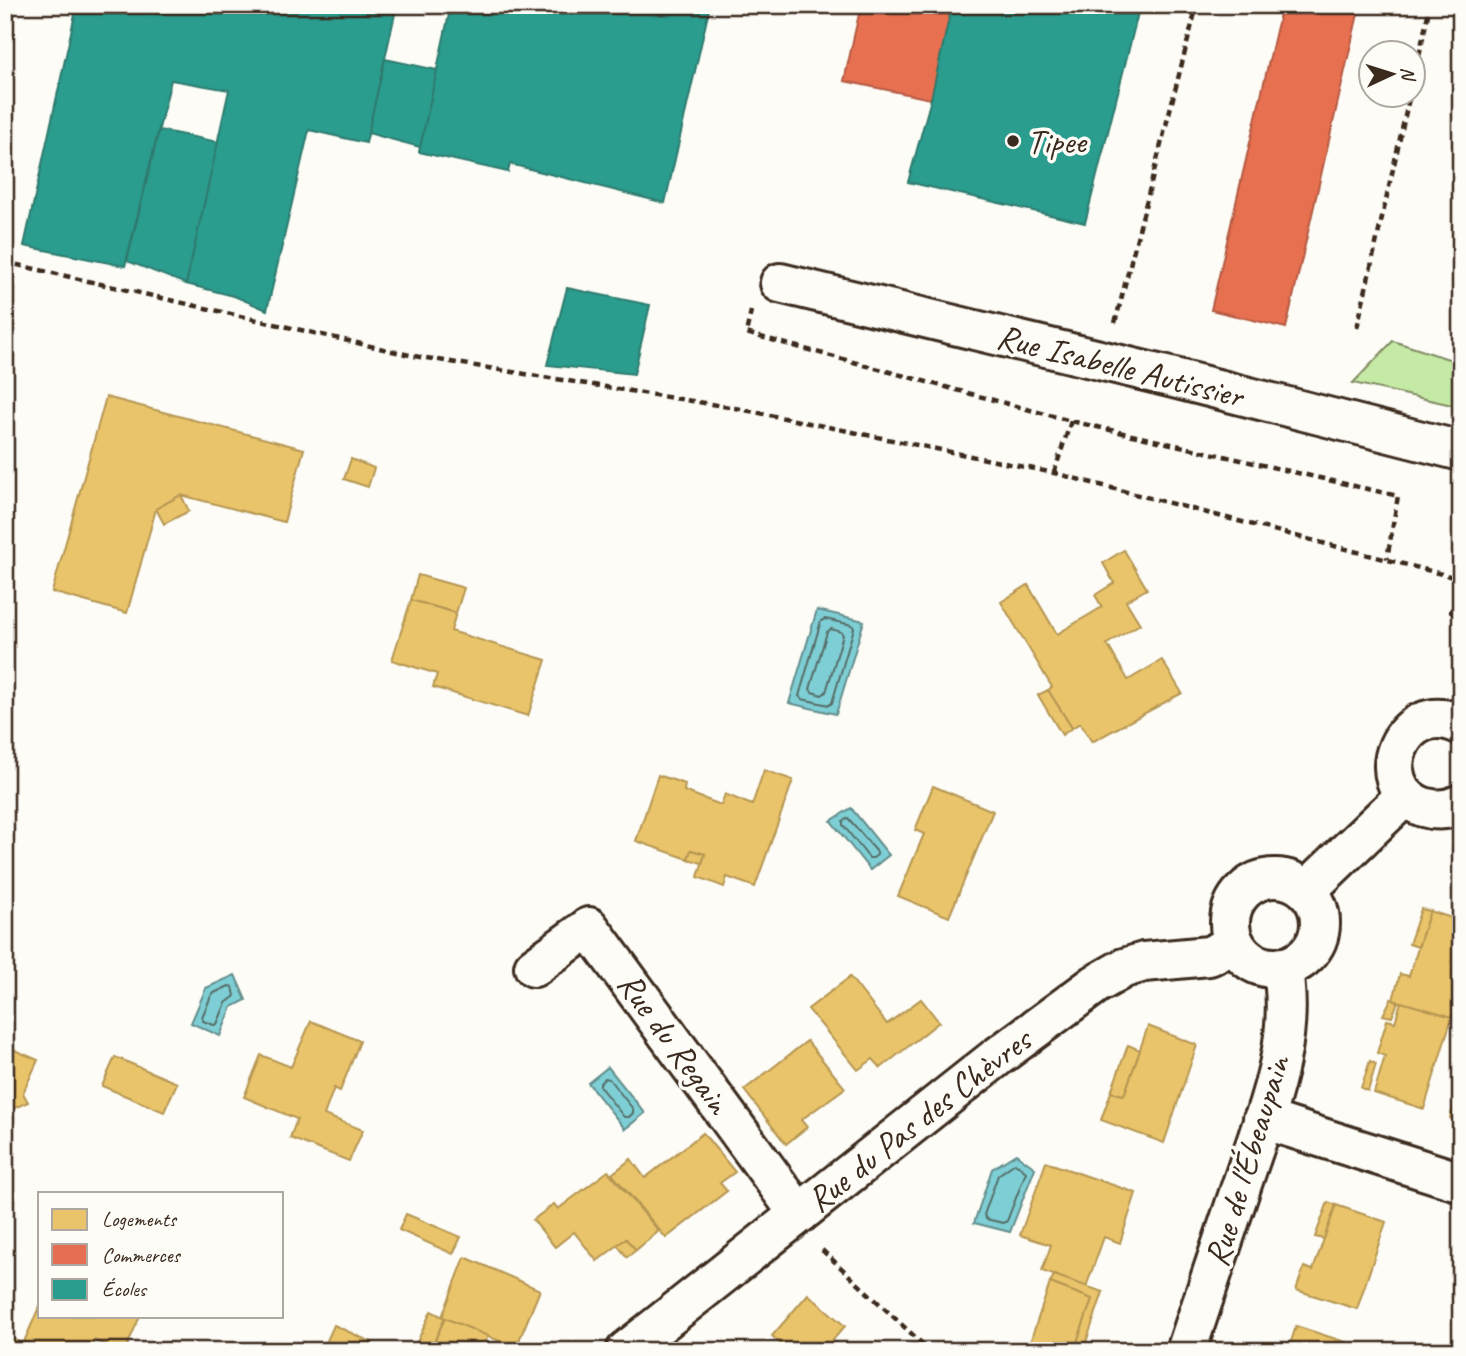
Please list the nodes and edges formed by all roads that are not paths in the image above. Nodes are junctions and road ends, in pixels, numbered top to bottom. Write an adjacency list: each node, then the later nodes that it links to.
1 (780, 283): 2 (street, Rue Isabelle Autissier)
2 (1461, 451)
3 (1458, 712): 4 (street)
4 (1405, 796): 5 (street); 6 (street)
5 (1461, 804)
6 (1307, 890): 7 (street); 9 (street)
7 (1236, 944): 9 (street); 12 (street, Rue du Pas des Chèvres)
8 (534, 967): 12 (street, Rue du Regain)
9 (1282, 967): 10 (street, Rue de l'Ébeaupain)
10 (1263, 1119): 11 (street); 14 (street, Rue de l'Ébeaupain)
11 (1461, 1182)
12 (799, 1214): 13 (street, Rue du Pas des Chèvres)
13 (626, 1351)
14 (1186, 1351)

